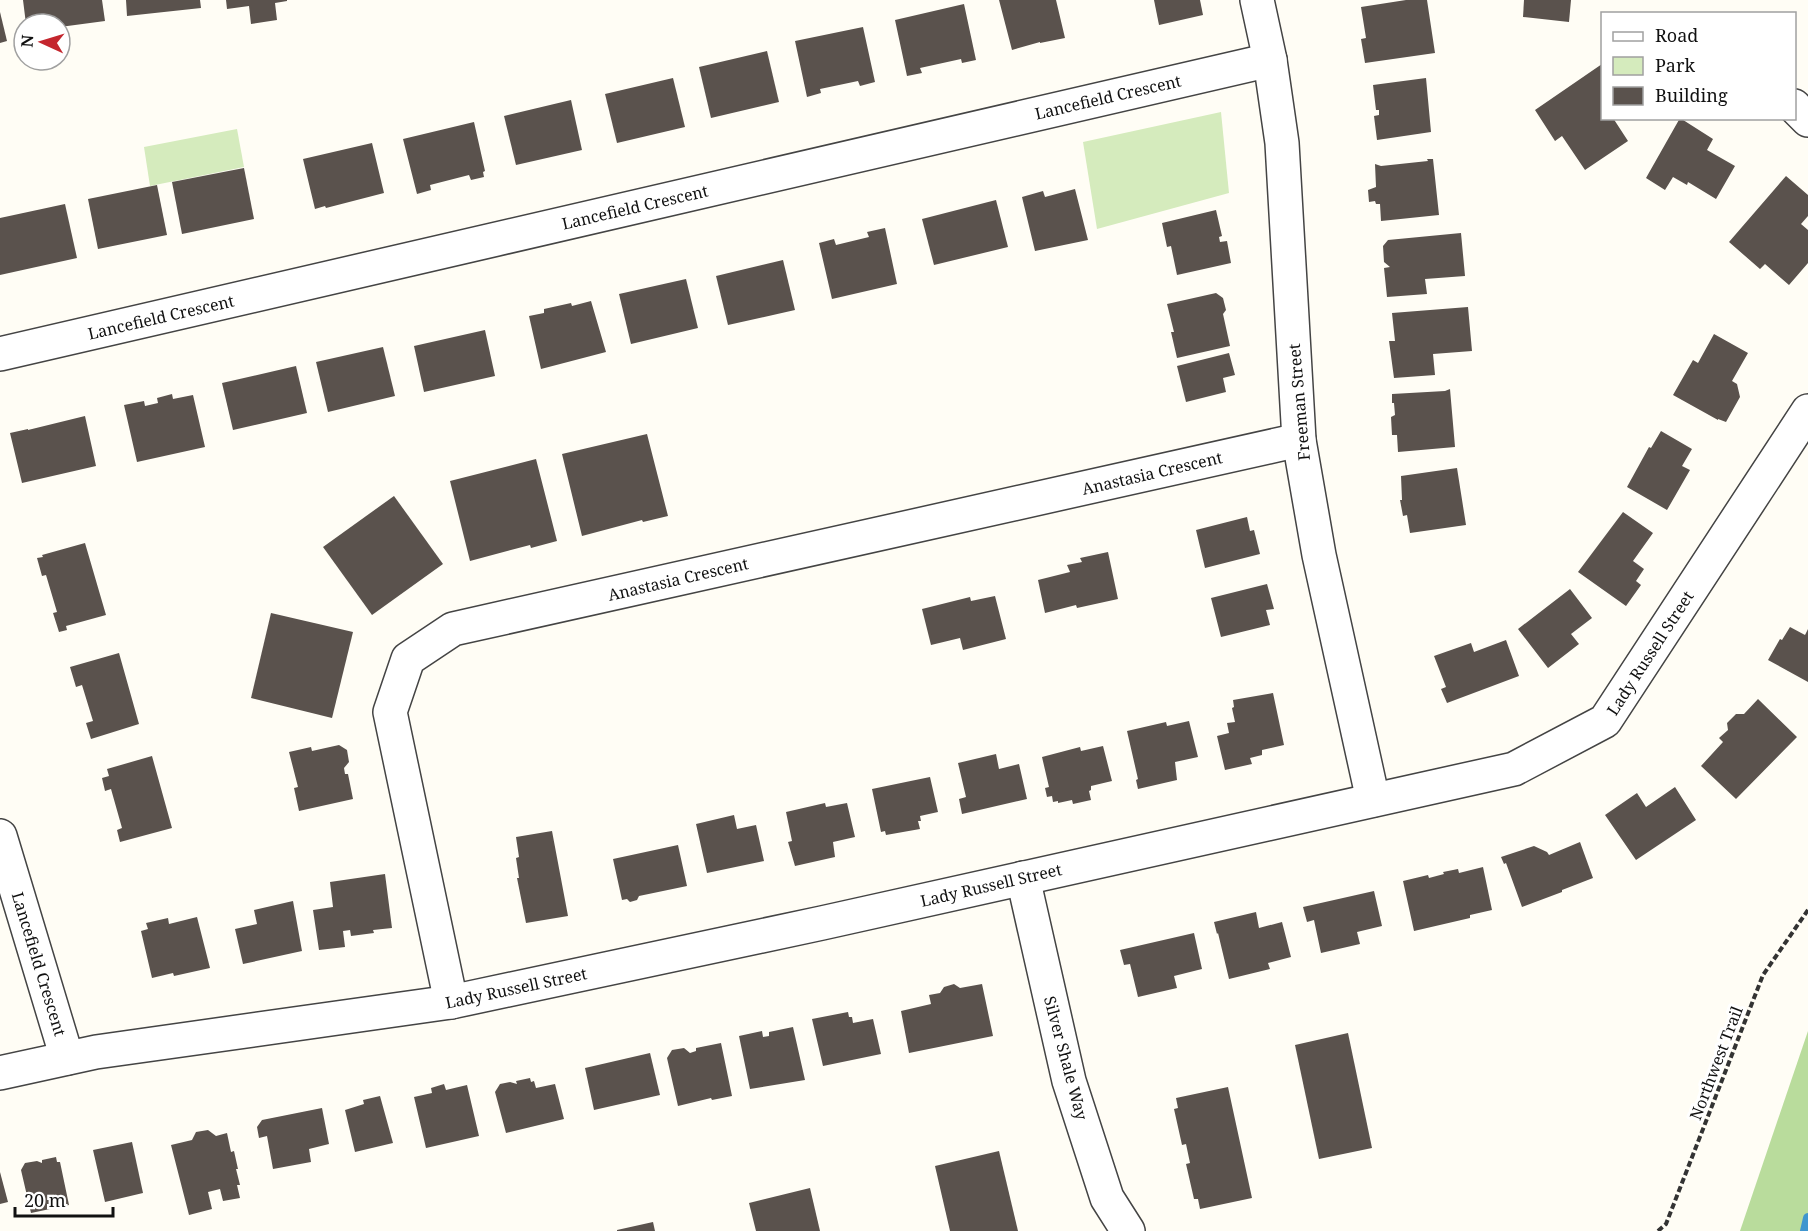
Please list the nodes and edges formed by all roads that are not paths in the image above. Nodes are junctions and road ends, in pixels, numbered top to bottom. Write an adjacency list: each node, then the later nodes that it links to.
1 (1257, 0): 2 (street, Freeman Street)
2 (1270, 60): 5 (street, Lancefield Crescent); 7 (street, Freeman Street)
3 (1796, 108): 4 (street)
4 (1808, 120)
5 (0, 354)
6 (1808, 411): 8 (street, Lady Russell Street)
7 (1299, 440): 8 (street, Freeman Street); 11 (street, Anastasia Crescent)
8 (1373, 800): 10 (street, Lady Russell Street)
9 (0, 836): 12 (street, Lancefield Crescent)
10 (1023, 878): 11 (street, Lady Russell Street); 14 (street, Silver Shale Way)
11 (451, 1002): 12 (street, Lady Russell Street)
12 (68, 1058): 13 (street, Lady Russell Street)
13 (0, 1073)
14 (1128, 1231)

